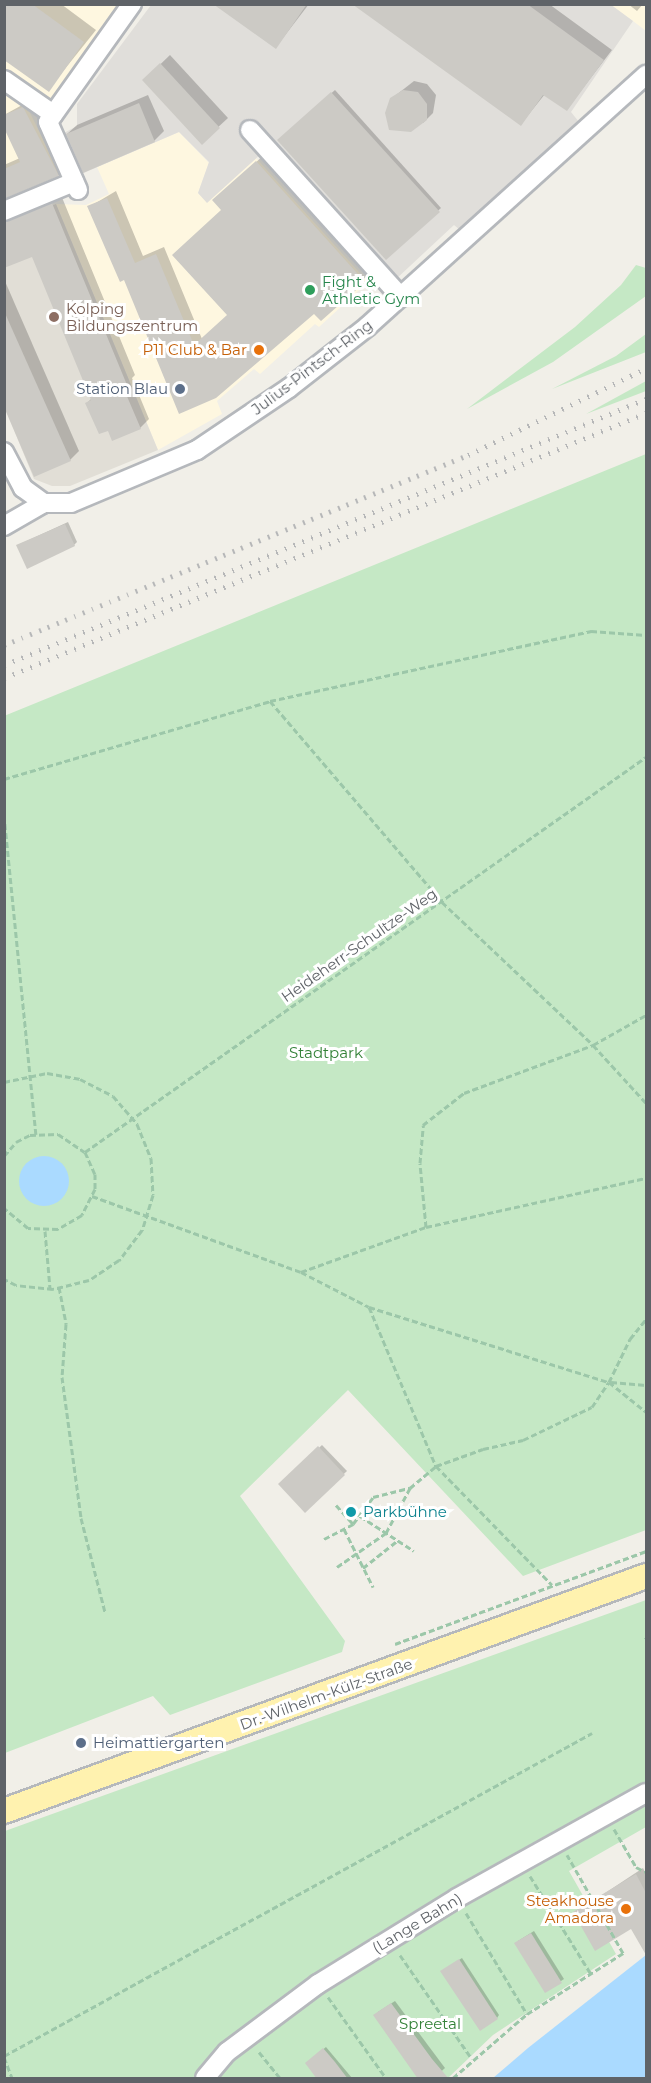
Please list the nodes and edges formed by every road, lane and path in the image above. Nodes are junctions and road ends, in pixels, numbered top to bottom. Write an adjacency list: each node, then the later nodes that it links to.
1 (132, 4): 4 (street)
2 (646, 75): 7 (street, Julius-Pintsch-Ring)
3 (4, 80): 4 (street)
4 (53, 114): 6 (street)
5 (250, 130): 7 (street)
6 (4, 211)
7 (401, 297): 9 (street, Julius-Pintsch-Ring)
8 (4, 452): 9 (street)
9 (44, 503): 10 (street)
10 (4, 526)
11 (646, 635): 12 (path)
12 (270, 701): 14 (path); 16 (path)
13 (646, 757): 16 (path, Heideherr-Schultze-Weg)
14 (4, 779)
15 (4, 815): 19 (path)
16 (442, 902): 18 (path); 22 (path, Heideherr-Schultze-Weg)
17 (646, 1015): 18 (path)
18 (593, 1045): 21 (path); 30 (path)
19 (30, 1076): 20 (path); 22 (path); 23 (path)
20 (4, 1082)
21 (646, 1103)
22 (133, 1119): 24 (path, Heideherr-Schultze-Weg); 29 (path)
23 (36, 1134): 24 (path); 25 (path)
24 (85, 1152): 27 (path)
25 (4, 1156)
26 (646, 1178): 30 (path)
27 (92, 1196): 29 (path); 31 (path)
28 (5, 1209): 31 (path)
29 (146, 1215): 32 (path); 34 (path)
30 (426, 1227): 32 (path)
31 (45, 1231): 35 (path)
32 (301, 1272): 36 (path)
33 (4, 1279): 35 (path)
34 (59, 1287): 35 (path); 58 (path)
35 (50, 1288)
36 (369, 1307): 38 (path); 41 (path)
37 (646, 1319): 38 (path)
38 (609, 1382): 39 (path); 40 (path); 41 (path)
39 (646, 1384)
40 (646, 1412)
41 (436, 1466): 42 (path); 56 (path)
42 (410, 1488): 44 (path); 47 (path)
43 (336, 1505): 45 (path)
44 (360, 1516): 45 (path); 47 (path)
45 (353, 1524): 46 (path)
46 (344, 1529): 48 (path); 52 (path)
47 (386, 1533): 49 (path); 52 (path)
48 (324, 1539)
49 (398, 1540): 50 (path); 54 (path)
50 (414, 1551)
51 (646, 1551): 56 (path)
52 (358, 1556): 53 (path); 54 (path)
53 (337, 1567)
54 (363, 1568): 57 (path)
55 (646, 1575): 62 (main road, Dr.-Wilhelm-Külz-Straße)
56 (552, 1585): 59 (path)
57 (372, 1587)
58 (105, 1612)
59 (386, 1647)
60 (592, 1733): 73 (path)
61 (646, 1793): 63 (street, (Lange Bahn))
62 (4, 1811)
63 (559, 1842): 65 (street, (Lange Bahn)); 69 (path)
64 (622, 1842): 66 (path)
65 (522, 1864): 67 (street, (Lange Bahn)); 69 (path)
66 (646, 1872)
67 (457, 1898): 68 (street, (Lange Bahn)); 71 (path)
68 (389, 1939): 70 (street, (Lange Bahn)); 74 (path)
69 (591, 1974): 71 (path)
70 (318, 1984): 72 (street, (Lange Bahn)); 78 (path)
71 (527, 2014): 74 (path)
72 (248, 2038): 76 (street, (Lange Bahn)); 77 (path)
73 (4, 2056): 75 (path)
74 (472, 2060): 79 (path)
75 (12, 2079)
76 (205, 2079)
77 (280, 2079)
78 (386, 2079)
79 (453, 2079)

